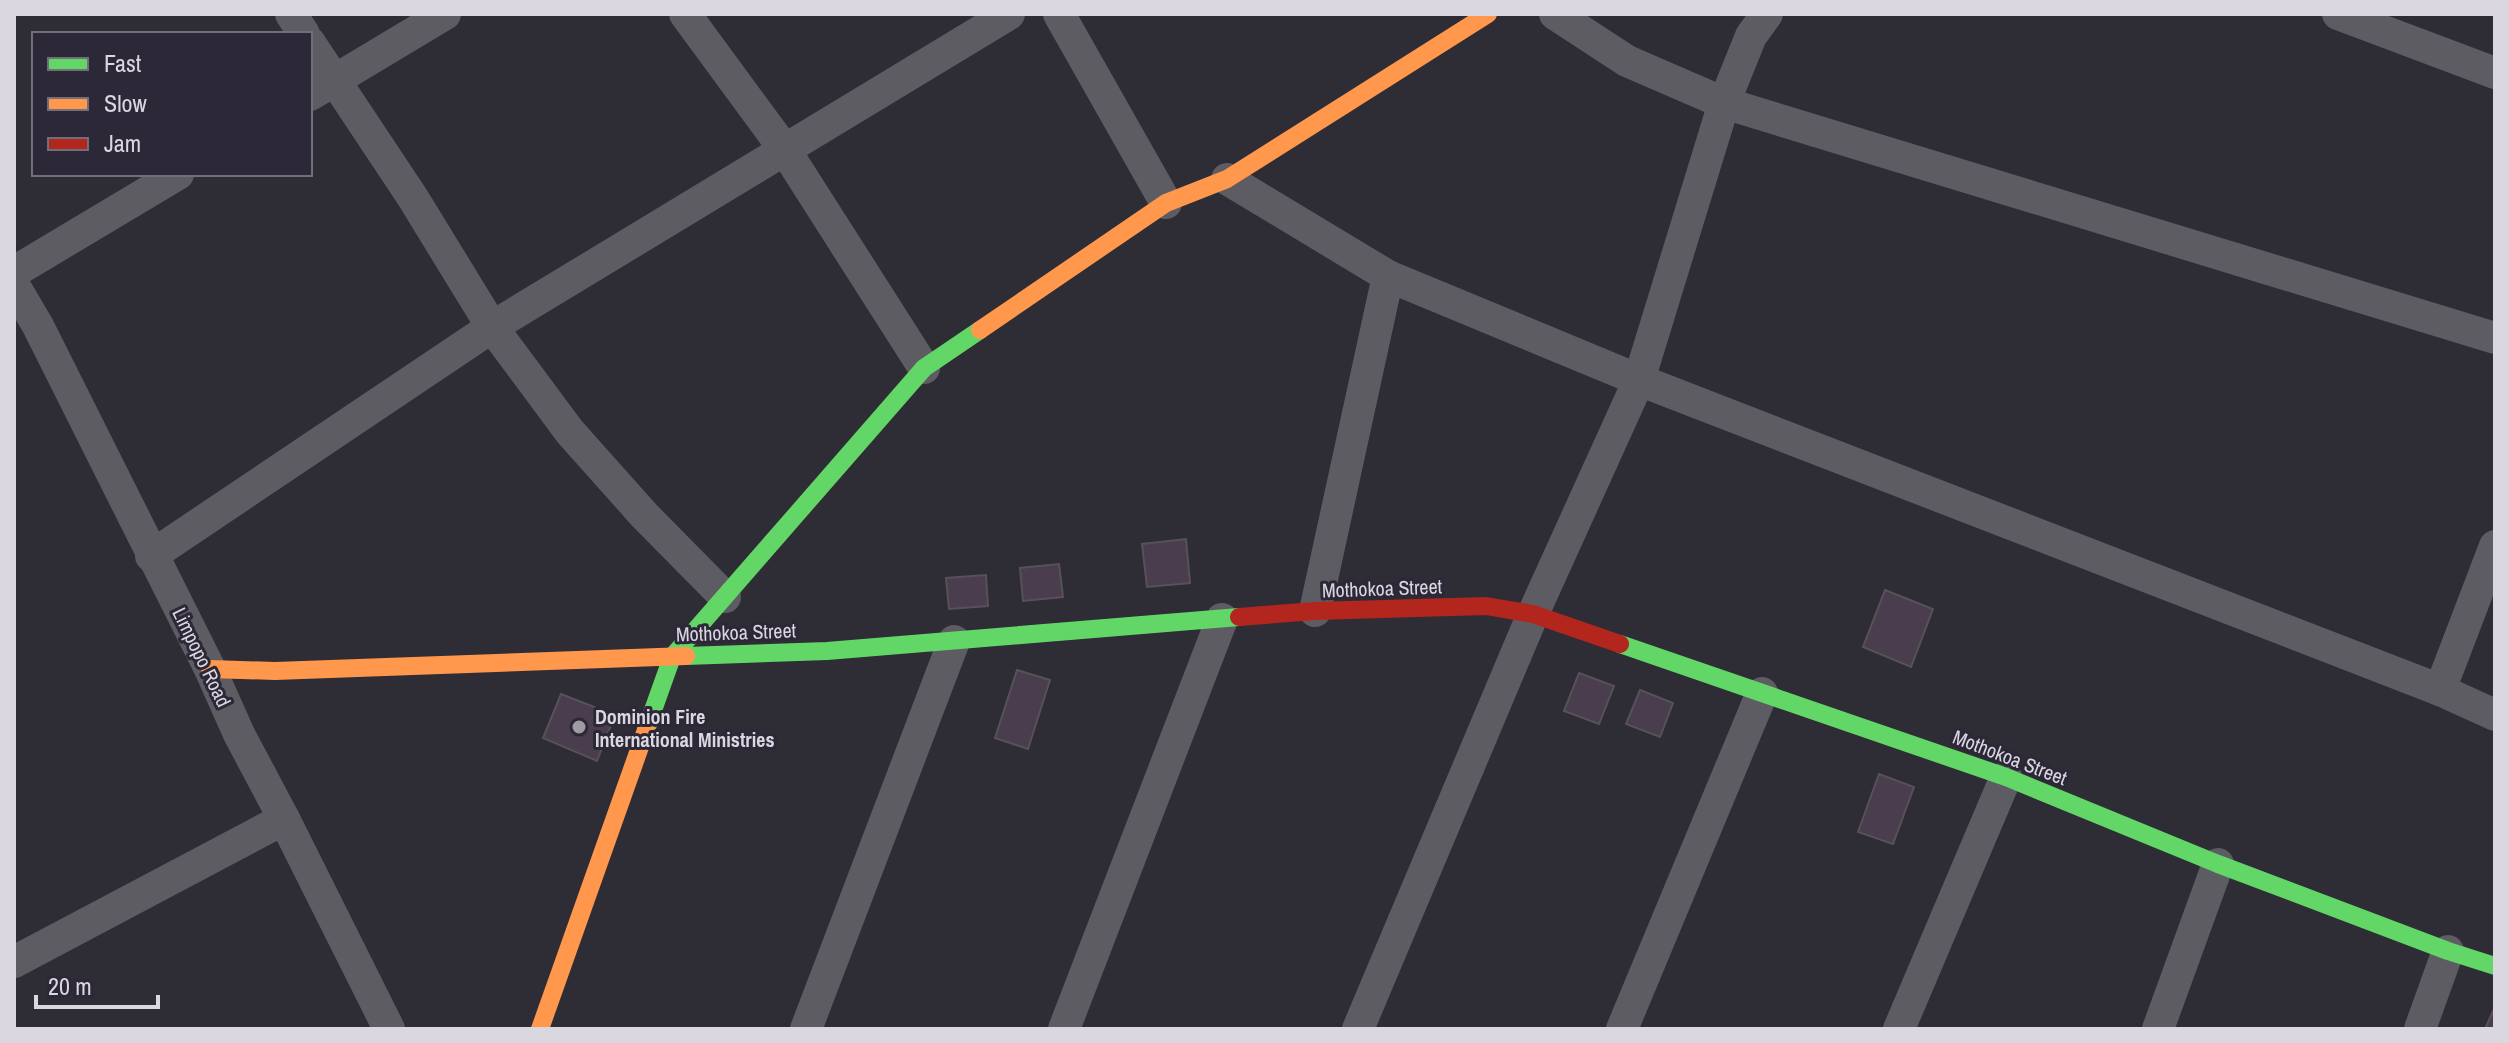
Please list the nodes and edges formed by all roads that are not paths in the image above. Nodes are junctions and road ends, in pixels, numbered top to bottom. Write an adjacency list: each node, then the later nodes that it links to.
1 (291, 14): 10 (street)
2 (445, 14): 13 (street)
3 (685, 14): 15 (street)
4 (1009, 14): 15 (street)
5 (1059, 14): 18 (street)
6 (1488, 14): 17 (street)
7 (1555, 14): 14 (street)
8 (1767, 14): 14 (street)
9 (2338, 14): 12 (street)
10 (303, 32)
11 (312, 50): 13 (street)
12 (2495, 73)
13 (322, 88): 22 (street)
14 (1724, 103): 23 (street); 25 (street)
15 (785, 150): 22 (street); 24 (street)
16 (175, 176): 19 (street)
17 (1227, 179): 18 (street); 20 (street)
18 (1166, 203): 24 (street)
19 (14, 272)
20 (1388, 276): 25 (street); 29 (street)
21 (14, 285): 27 (street, Limpopo Road)
22 (492, 327): 27 (street); 28 (street)
23 (2495, 338)
24 (924, 368): 28 (street)
25 (1639, 380): 30 (street); 35 (street)
26 (2495, 546): 35 (street)
27 (151, 556): 34 (street, Limpopo Road)
28 (725, 597): 33 (street)
29 (1315, 611): 30 (street, Mothokoa Street); 31 (street, Mothokoa Street)
30 (1533, 614): 36 (street, Mothokoa Street); 48 (street)
31 (1222, 619): 32 (street, Mothokoa Street); 47 (street)
32 (954, 641): 33 (street, Mothokoa Street); 46 (street)
33 (672, 657): 34 (street, Mothokoa Street); 45 (street)
34 (210, 669): 39 (street, Limpopo Road)
35 (2440, 690): 37 (street)
36 (1762, 693): 38 (street, Mothokoa Street); 49 (street)
37 (2495, 715)
38 (2006, 777): 40 (street, Mothokoa Street); 50 (street)
39 (284, 819): 42 (street); 44 (street, Limpopo Road)
40 (2218, 864): 41 (street, Mothokoa Street); 51 (street)
41 (2448, 951): 43 (street, Mothokoa Street); 52 (street)
42 (14, 962)
43 (2495, 966)
44 (389, 1029)
45 (540, 1029)
46 (806, 1029)
47 (1064, 1029)
48 (1358, 1029)
49 (1622, 1029)
50 (1899, 1029)
51 (2158, 1029)
52 (2420, 1029)

